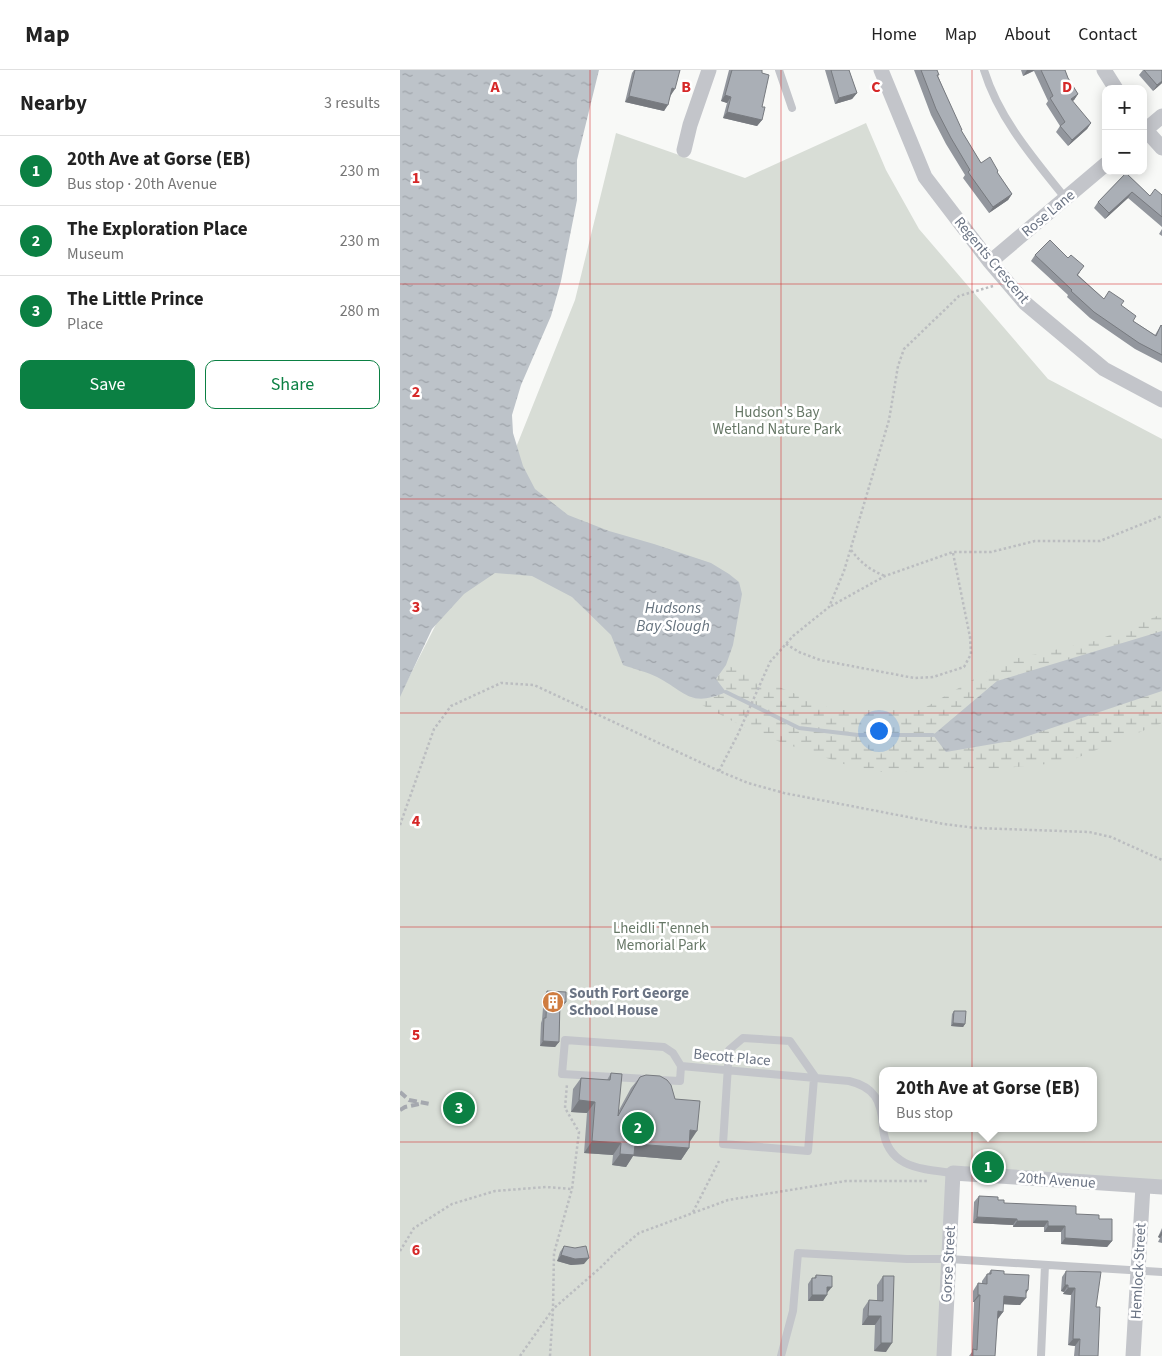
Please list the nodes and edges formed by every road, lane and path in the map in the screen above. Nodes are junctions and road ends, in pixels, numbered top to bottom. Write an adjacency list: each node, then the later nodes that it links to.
1 (708, 70): 12 (street)
2 (779, 70): 7 (lane)
3 (882, 70): 15 (street, Regents Crescent)
4 (984, 70): 14 (lane)
5 (1104, 70): 6 (street)
6 (1113, 85)
7 (792, 108)
8 (1162, 116): 9 (street)
9 (1147, 128)
10 (1147, 133): 11 (street)
11 (1162, 148)
12 (684, 150)
13 (1102, 167): 14 (street, Rose Lane)
14 (1066, 198): 15 (street, Rose Lane)
15 (990, 262): 16 (street, Regents Crescent)
16 (1005, 279): 17 (street, Regents Crescent); 19 (path)
17 (1162, 400)
18 (1162, 516): 20 (path)
19 (850, 549): 21 (path); 22 (path)
20 (953, 552): 21 (path); 23 (path)
21 (884, 576): 22 (path)
22 (829, 607): 23 (path)
23 (786, 644): 24 (path)
24 (719, 771): 25 (path); 26 (path)
25 (400, 825)
26 (1162, 860)
27 (681, 1066): 27 (lane, Becott Place); 28 (lane, Becott Place)
28 (727, 1070): 29 (lane, Becott Place); 29 (lane); 29 (lane)
29 (815, 1078): 31 (lane, Becott Place)
30 (567, 1084): 37 (path)
31 (879, 1103)
32 (884, 1132): 34 (lane, Becott Place)
33 (720, 1161): 38 (path)
34 (953, 1173): 35 (street, 20th Avenue); 38 (path); 40 (street, Gorse Street)
35 (1143, 1186): 36 (street, 20th Avenue); 42 (street, Hemlock Street)
36 (1162, 1186)
37 (572, 1190): 39 (path); 44 (path)
38 (692, 1213): 44 (path)
39 (400, 1251)
40 (949, 1259): 41 (lane); 47 (lane); 48 (street, Gorse Street)
41 (1045, 1265): 42 (lane); 49 (lane)
42 (1138, 1271): 43 (lane); 50 (street, Hemlock Street)
43 (1162, 1272)
44 (553, 1309): 45 (path); 46 (path)
45 (520, 1356)
46 (550, 1356)
47 (781, 1356)
48 (944, 1356)
49 (1041, 1356)
50 (1134, 1356)

